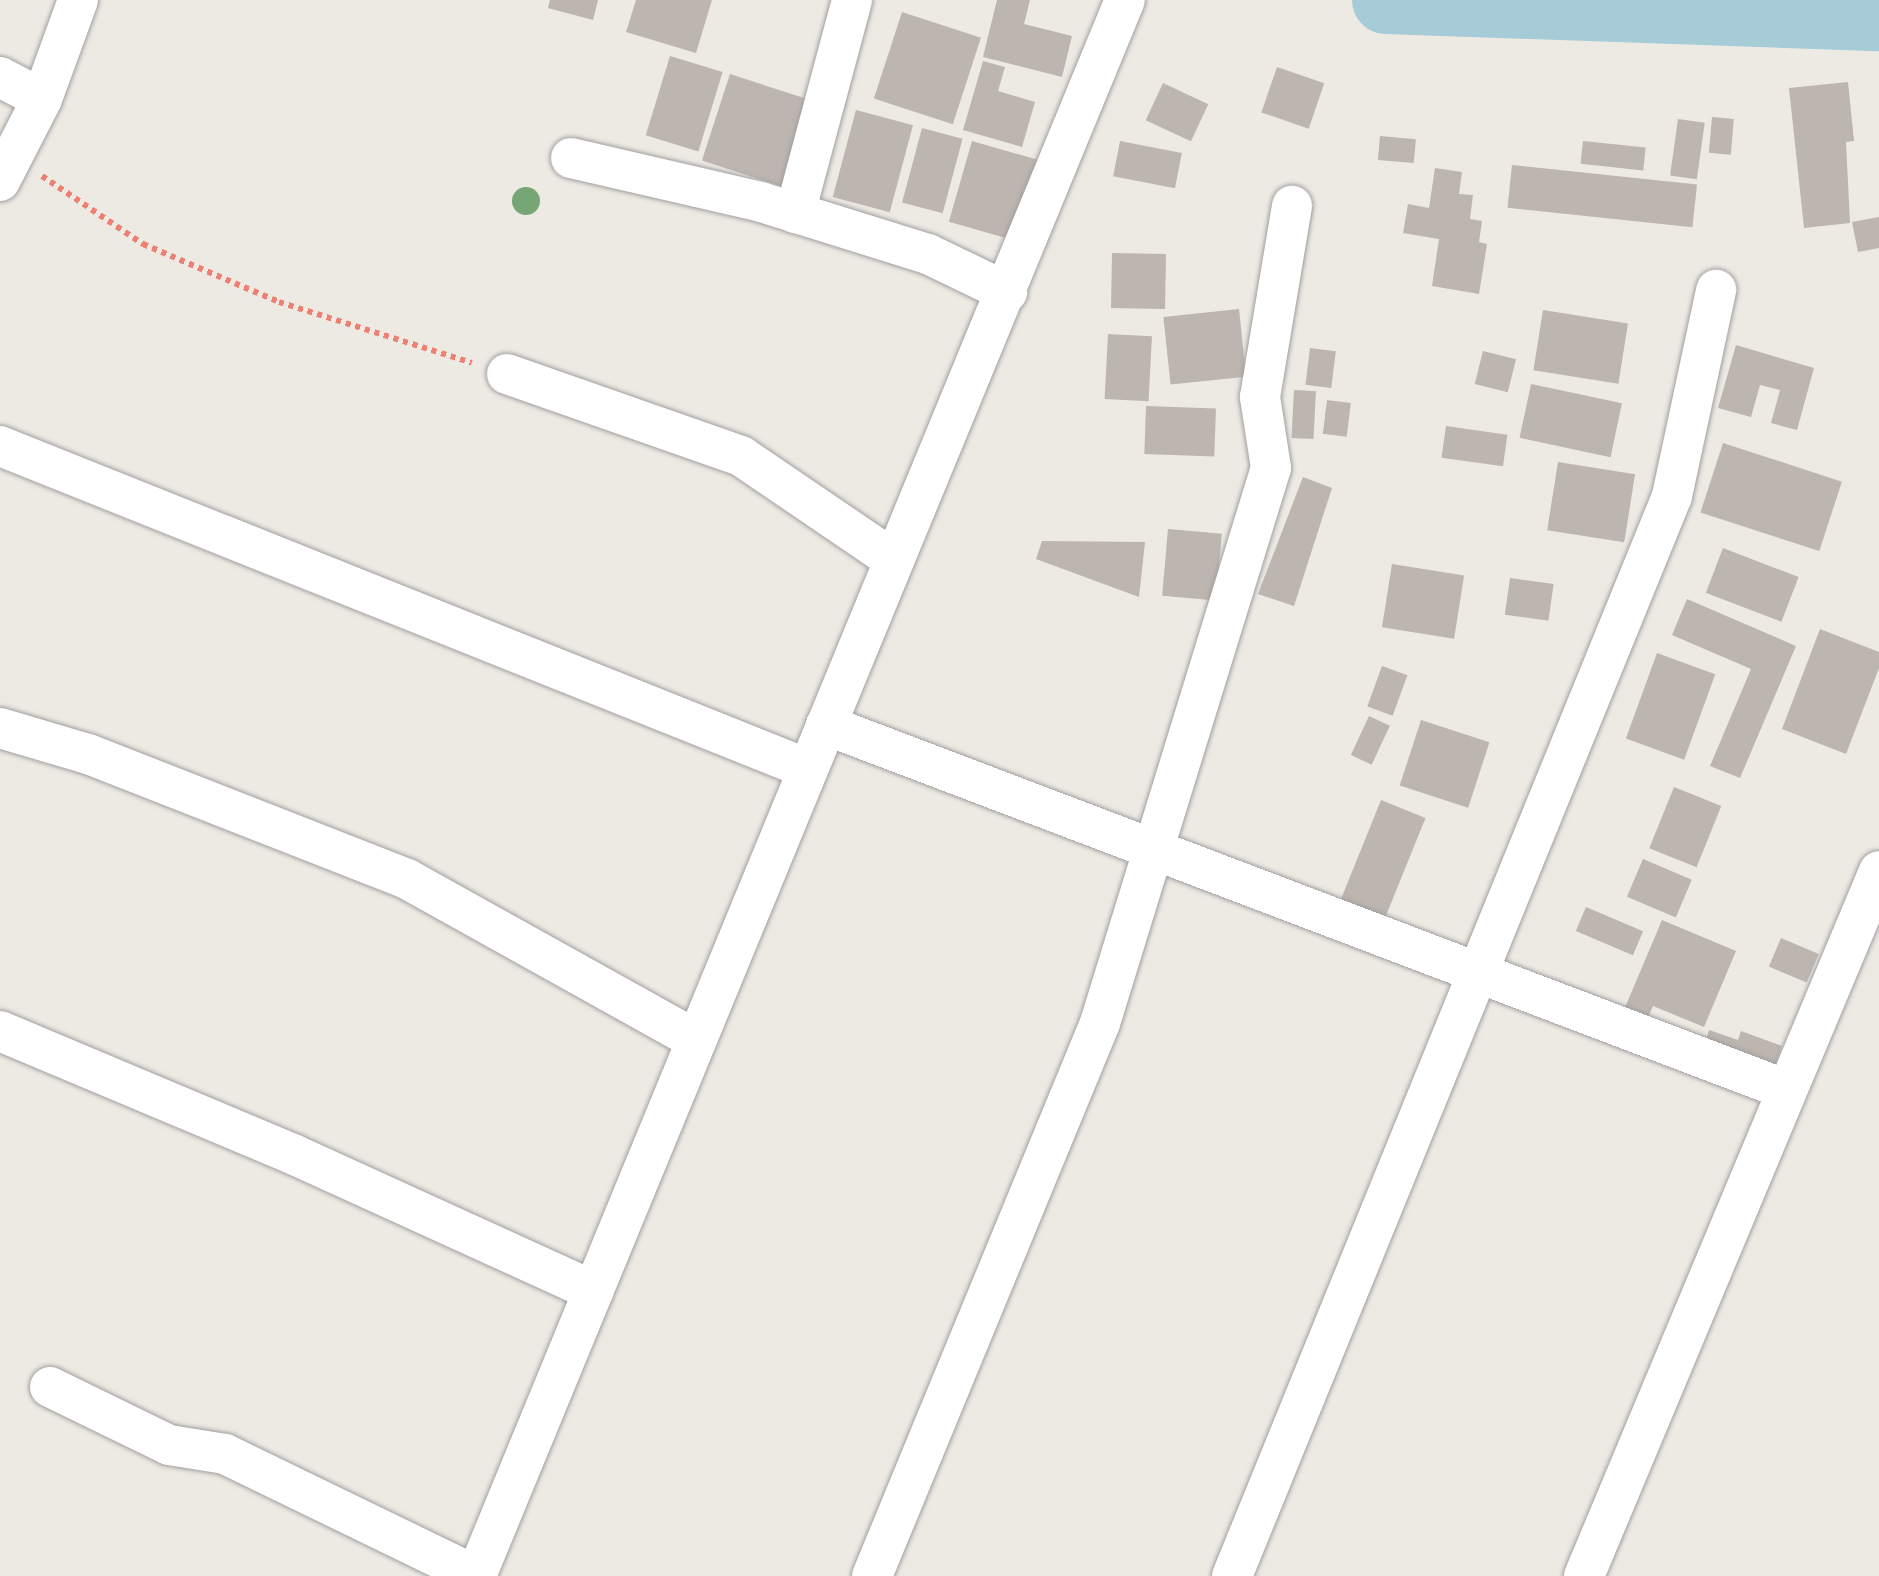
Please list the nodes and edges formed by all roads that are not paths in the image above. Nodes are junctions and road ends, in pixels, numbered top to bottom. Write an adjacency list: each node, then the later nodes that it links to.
1 (78, 0): 5 (street)
2 (852, 0): 9 (street)
3 (1125, 0): 11 (street)
4 (0, 77): 5 (street)
5 (42, 100): 7 (street)
6 (571, 158): 9 (street)
7 (6, 168)
8 (1292, 206): 18 (street)
9 (796, 213): 11 (street)
10 (1716, 290): 20 (street)
11 (1007, 292): 14 (street)
12 (507, 374): 14 (street)
13 (0, 446): 17 (street)
14 (894, 560): 15 (street)
15 (826, 725): 17 (street); 18 (street)
16 (0, 728): 22 (street)
17 (808, 768): 22 (street)
18 (1152, 853): 20 (street); 27 (street)
19 (1879, 871): 23 (street)
20 (1479, 973): 23 (street); 28 (street)
21 (0, 1031): 24 (street)
22 (696, 1040): 24 (street)
23 (1784, 1090): 29 (street)
24 (594, 1291): 26 (street)
25 (50, 1386): 26 (street)
26 (476, 1576)
27 (872, 1576)
28 (1232, 1576)
29 (1584, 1576)

